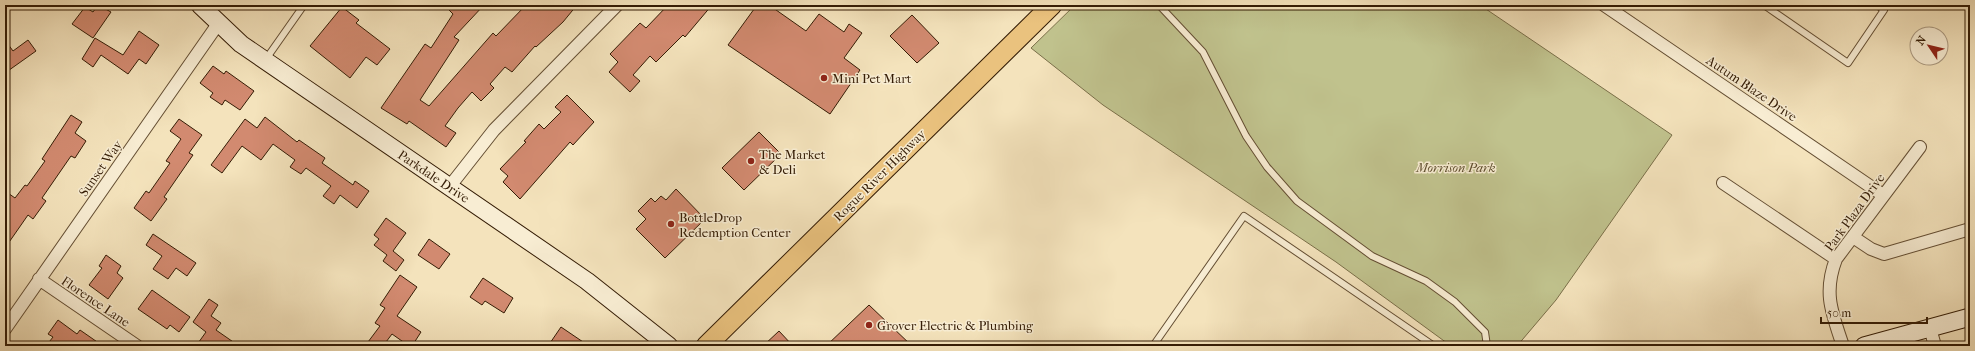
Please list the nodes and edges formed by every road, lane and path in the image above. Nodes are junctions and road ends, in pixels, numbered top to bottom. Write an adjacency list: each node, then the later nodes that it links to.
1 (200, 5): 9 (main road, Parkdale Drive)
2 (304, 5): 10 (lane)
3 (616, 5): 13 (street)
4 (1052, 5): 24 (main road, Rogue River Highway)
5 (1158, 5): 27 (lane)
6 (1604, 5): 14 (street, Autum Blaze Drive)
7 (1764, 5): 8 (lane)
8 (1877, 5)
9 (218, 24): 10 (main road, Parkdale Drive); 18 (street, Sunset Way)
10 (266, 60): 13 (main road, Parkdale Drive)
11 (1920, 147): 14 (street, Park Plaza Drive)
12 (1722, 183): 17 (street)
13 (450, 186): 23 (main road, Parkdale Drive)
14 (1883, 195): 16 (street, Park Plaza Drive)
15 (1970, 229): 16 (street)
16 (1852, 237): 17 (street, Park Plaza Drive)
17 (1836, 259): 28 (street, Park Plaza Drive)
18 (39, 279): 21 (street, Sunset Way); 22 (street, Florence Lane)
19 (1970, 317): 20 (main road)
20 (1930, 328): 29 (main road); 30 (street)
21 (5, 329)
22 (137, 346)
23 (669, 346)
24 (706, 346)
25 (1153, 346): 26 (lane)
26 (1434, 346)
27 (1487, 346)
28 (1843, 346)
29 (1864, 346)
30 (1935, 346)

